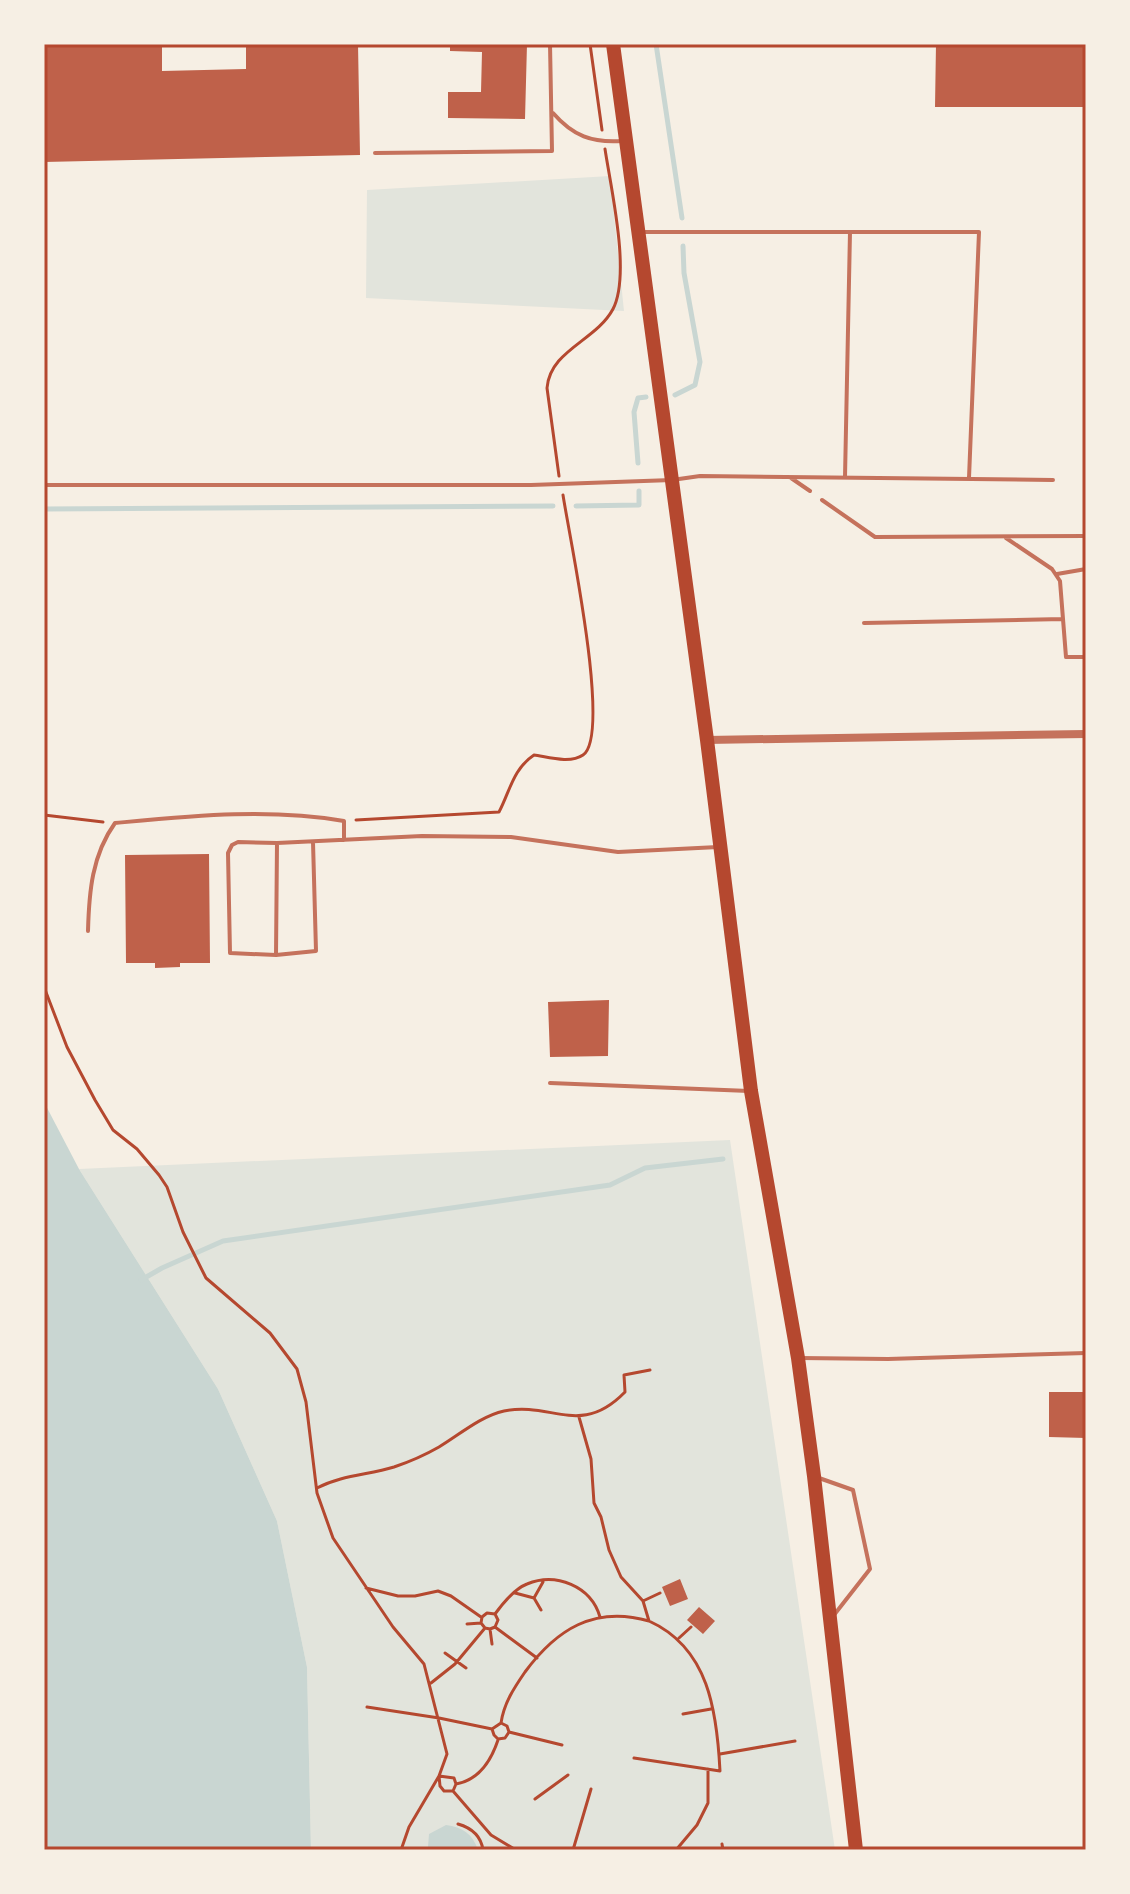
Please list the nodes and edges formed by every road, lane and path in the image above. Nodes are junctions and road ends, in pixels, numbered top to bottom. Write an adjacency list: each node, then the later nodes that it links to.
1 (550, 44): 4 (lane)
2 (590, 44): 6 (path)
3 (613, 44): 5 (main road)
4 (551, 111): 6 (lane); 7 (lane)
5 (625, 140): 6 (lane); 8 (main road)
6 (604, 142): 13 (path)
7 (375, 153)
8 (639, 232): 9 (lane); 14 (main road)
9 (850, 232): 11 (lane); 12 (lane)
10 (789, 476): 11 (lane); 14 (lane); 17 (lane)
11 (845, 477): 12 (lane)
12 (969, 478): 15 (lane)
13 (560, 479)
14 (672, 480): 16 (lane); 28 (main road)
15 (1053, 480)
16 (44, 485)
17 (810, 491)
18 (562, 494): 30 (path)
19 (822, 500): 21 (lane)
20 (1086, 536): 21 (lane)
21 (1004, 537): 23 (lane)
22 (1086, 569): 23 (lane)
23 (1055, 574): 24 (lane)
24 (1063, 619): 25 (lane); 26 (lane)
25 (864, 623)
26 (1086, 657)
27 (1086, 734): 28 (street)
28 (707, 740): 35 (main road)
29 (44, 815): 31 (path)
30 (344, 821): 31 (lane); 32 (lane)
31 (115, 823): 36 (lane)
32 (344, 840): 33 (lane); 35 (lane)
33 (313, 842): 34 (lane); 37 (lane)
34 (277, 843): 37 (lane); 37 (lane)
35 (721, 846): 40 (main road)
36 (88, 931)
37 (276, 955)
38 (44, 987): 46 (path)
39 (550, 1083): 40 (lane)
40 (751, 1091): 42 (main road)
41 (1086, 1353): 42 (lane)
42 (798, 1358): 45 (main road)
43 (650, 1370): 44 (path)
44 (579, 1417): 46 (path); 52 (path)
45 (814, 1476): 59 (main road); 59 (lane)
46 (316, 1489): 48 (path)
47 (544, 1581): 49 (path); 51 (path); 56 (path)
48 (366, 1588): 55 (path); 73 (path)
49 (514, 1593): 51 (path); 54 (path)
50 (660, 1593): 52 (path)
51 (534, 1598): 53 (path)
52 (643, 1601): 60 (path)
53 (541, 1610)
54 (495, 1614): 55 (path); 58 (path)
55 (482, 1617): 61 (path)
56 (600, 1617): 60 (path); 70 (path)
57 (507, 1618): 58 (path)
58 (498, 1620): 63 (path)
59 (830, 1620): 103 (main road)
60 (649, 1621): 67 (path)
61 (481, 1623): 62 (path); 65 (path)
62 (467, 1624)
63 (495, 1627): 66 (path); 70 (path)
64 (691, 1627): 67 (path)
65 (485, 1628): 66 (path); 71 (path)
66 (490, 1629): 68 (path)
67 (678, 1639): 75 (path)
68 (492, 1644)
69 (445, 1653): 71 (path)
70 (537, 1658): 78 (path)
71 (457, 1662): 72 (path); 73 (path)
72 (466, 1668)
73 (431, 1683): 77 (path)
74 (367, 1707): 77 (path)
75 (711, 1709): 76 (path); 84 (path)
76 (683, 1714)
77 (439, 1718): 79 (path); 88 (path)
78 (501, 1723): 79 (path); 80 (path)
79 (492, 1729): 81 (path)
80 (509, 1732): 81 (path); 83 (path)
81 (498, 1739): 89 (path)
82 (795, 1741): 84 (path)
83 (562, 1745)
84 (719, 1754): 86 (path)
85 (634, 1758): 86 (path)
86 (708, 1769): 101 (path)
87 (568, 1775): 92 (path)
88 (439, 1776): 89 (path); 91 (path); 97 (path)
89 (456, 1784): 91 (path)
90 (591, 1789): 100 (path)
91 (453, 1791): 94 (path)
92 (535, 1799)
93 (458, 1824): 95 (path)
94 (485, 1829): 95 (path); 99 (path)
95 (478, 1836): 98 (path)
96 (722, 1844): 102 (path)
97 (401, 1850)
98 (483, 1850)
99 (516, 1850)
100 (573, 1850)
101 (676, 1850)
102 (723, 1850)
103 (856, 1850)

